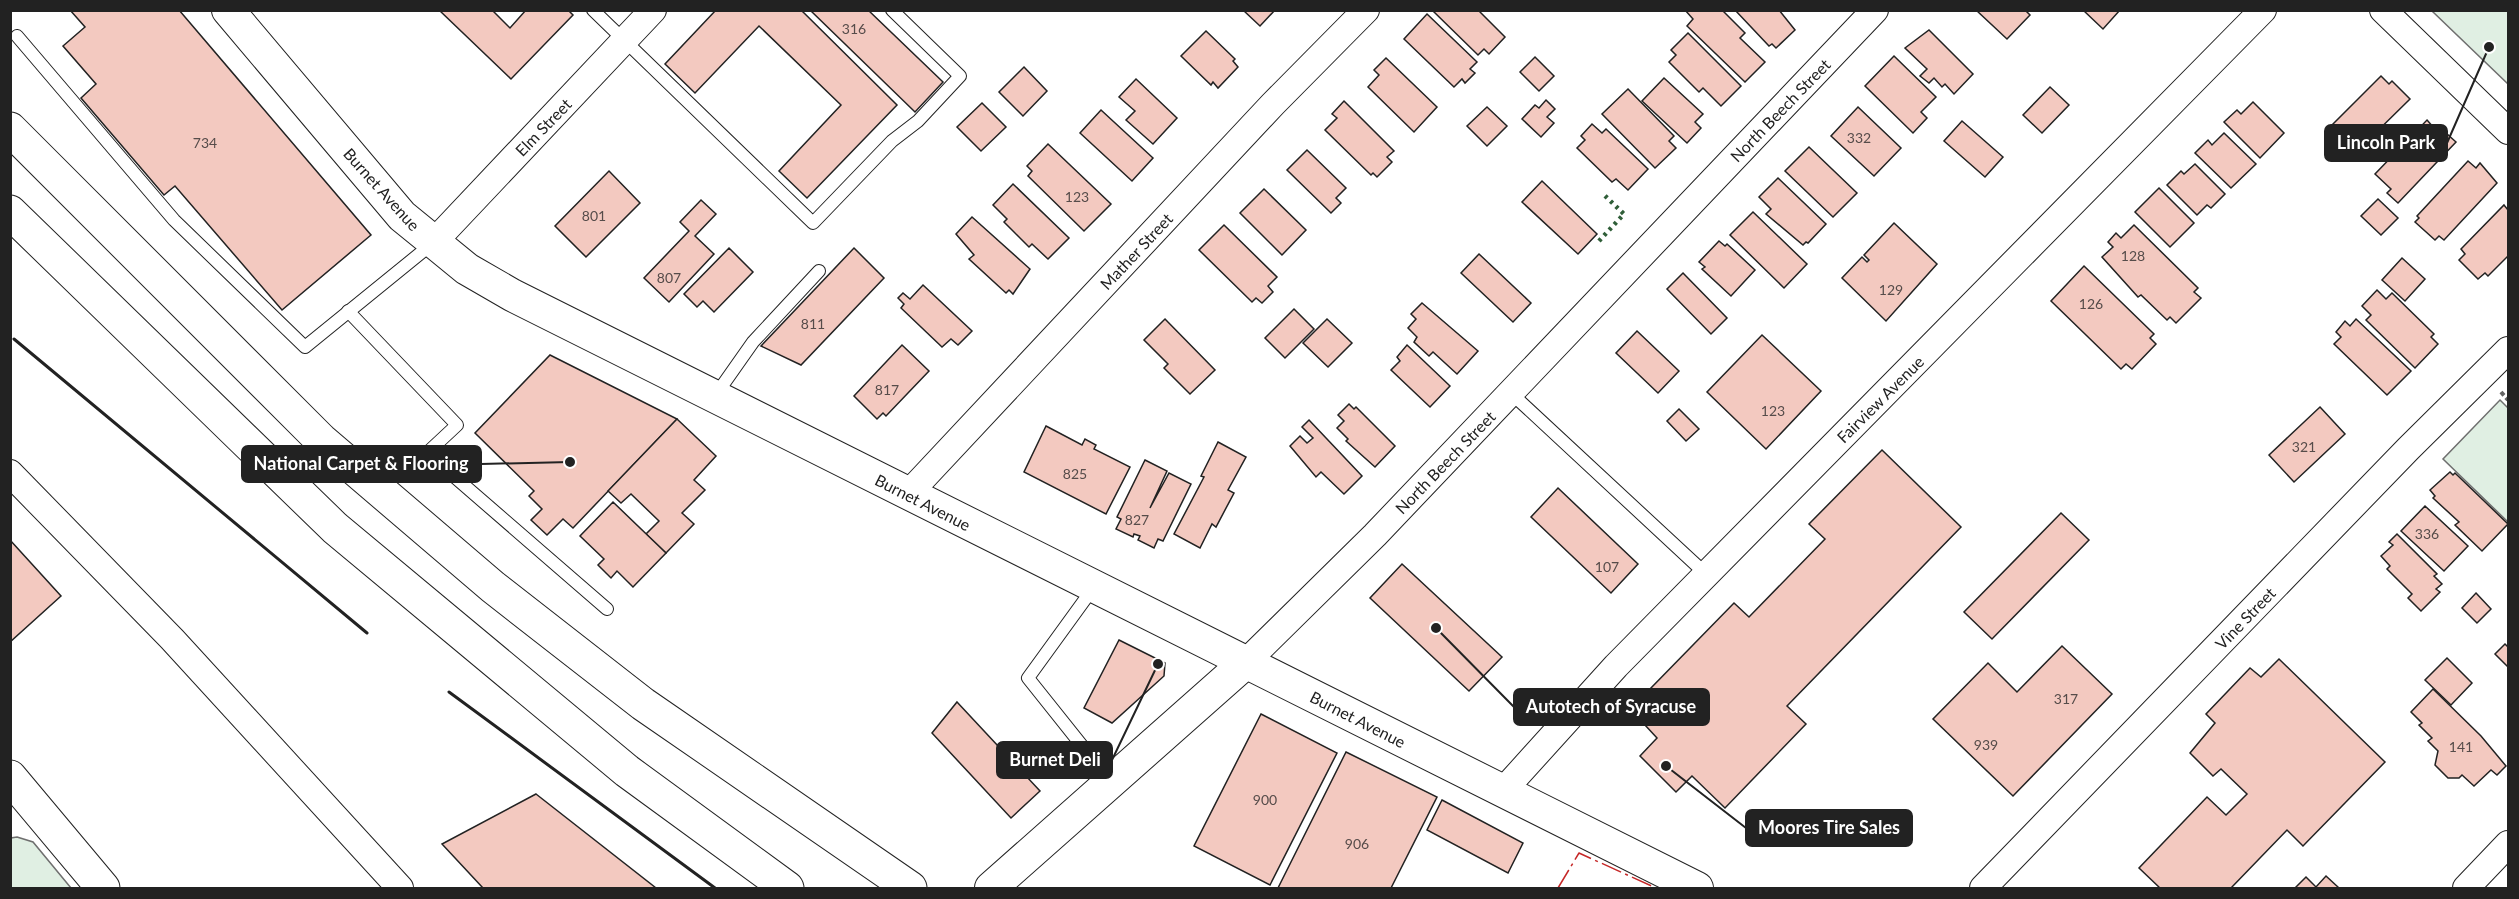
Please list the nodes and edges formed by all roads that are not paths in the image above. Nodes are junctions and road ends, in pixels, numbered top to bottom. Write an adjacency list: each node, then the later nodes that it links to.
1 (228, 10): 14 (street, Burnet Avenue)
2 (593, 10): 10 (lane)
3 (653, 10): 10 (street, Elm Street)
4 (892, 10): 10 (lane)
5 (1366, 10): 21 (street, Mather Street)
6 (1875, 10): 18 (street, North Beech Street)
7 (2263, 10): 22 (street, Fairview Avenue)
8 (2383, 10): 12 (street)
9 (17, 36): 16 (lane)
10 (625, 40): 14 (street, Elm Street)
11 (11, 129): 30 (main road)
12 (2508, 131)
13 (10, 212): 33 (main road)
14 (433, 243): 16 (lane); 19 (street, Burnet Avenue)
15 (819, 271): 19 (lane)
16 (348, 311): 24 (lane)
17 (2508, 350): 36 (street, Vine Street)
18 (1510, 393): 22 (lane); 25 (street, North Beech Street)
19 (714, 397): 21 (street, Burnet Avenue)
20 (10, 473): 32 (street)
21 (908, 494): 23 (street, Burnet Avenue)
22 (1707, 574): 28 (street, Fairview Avenue)
23 (1094, 587): 25 (street, Burnet Avenue); 26 (lane)
24 (607, 609)
25 (1245, 663): 26 (street, North Beech Street); 28 (street, Burnet Avenue)
26 (1111, 782): 34 (street, North Beech Street)
27 (13, 786): 31 (main road)
28 (1503, 792): 35 (street, Burnet Avenue)
29 (2508, 844): 37 (street)
30 (900, 883)
31 (103, 888)
32 (400, 888)
33 (787, 888)
34 (991, 888)
35 (1697, 888)
36 (1983, 888)
37 (2466, 888)

